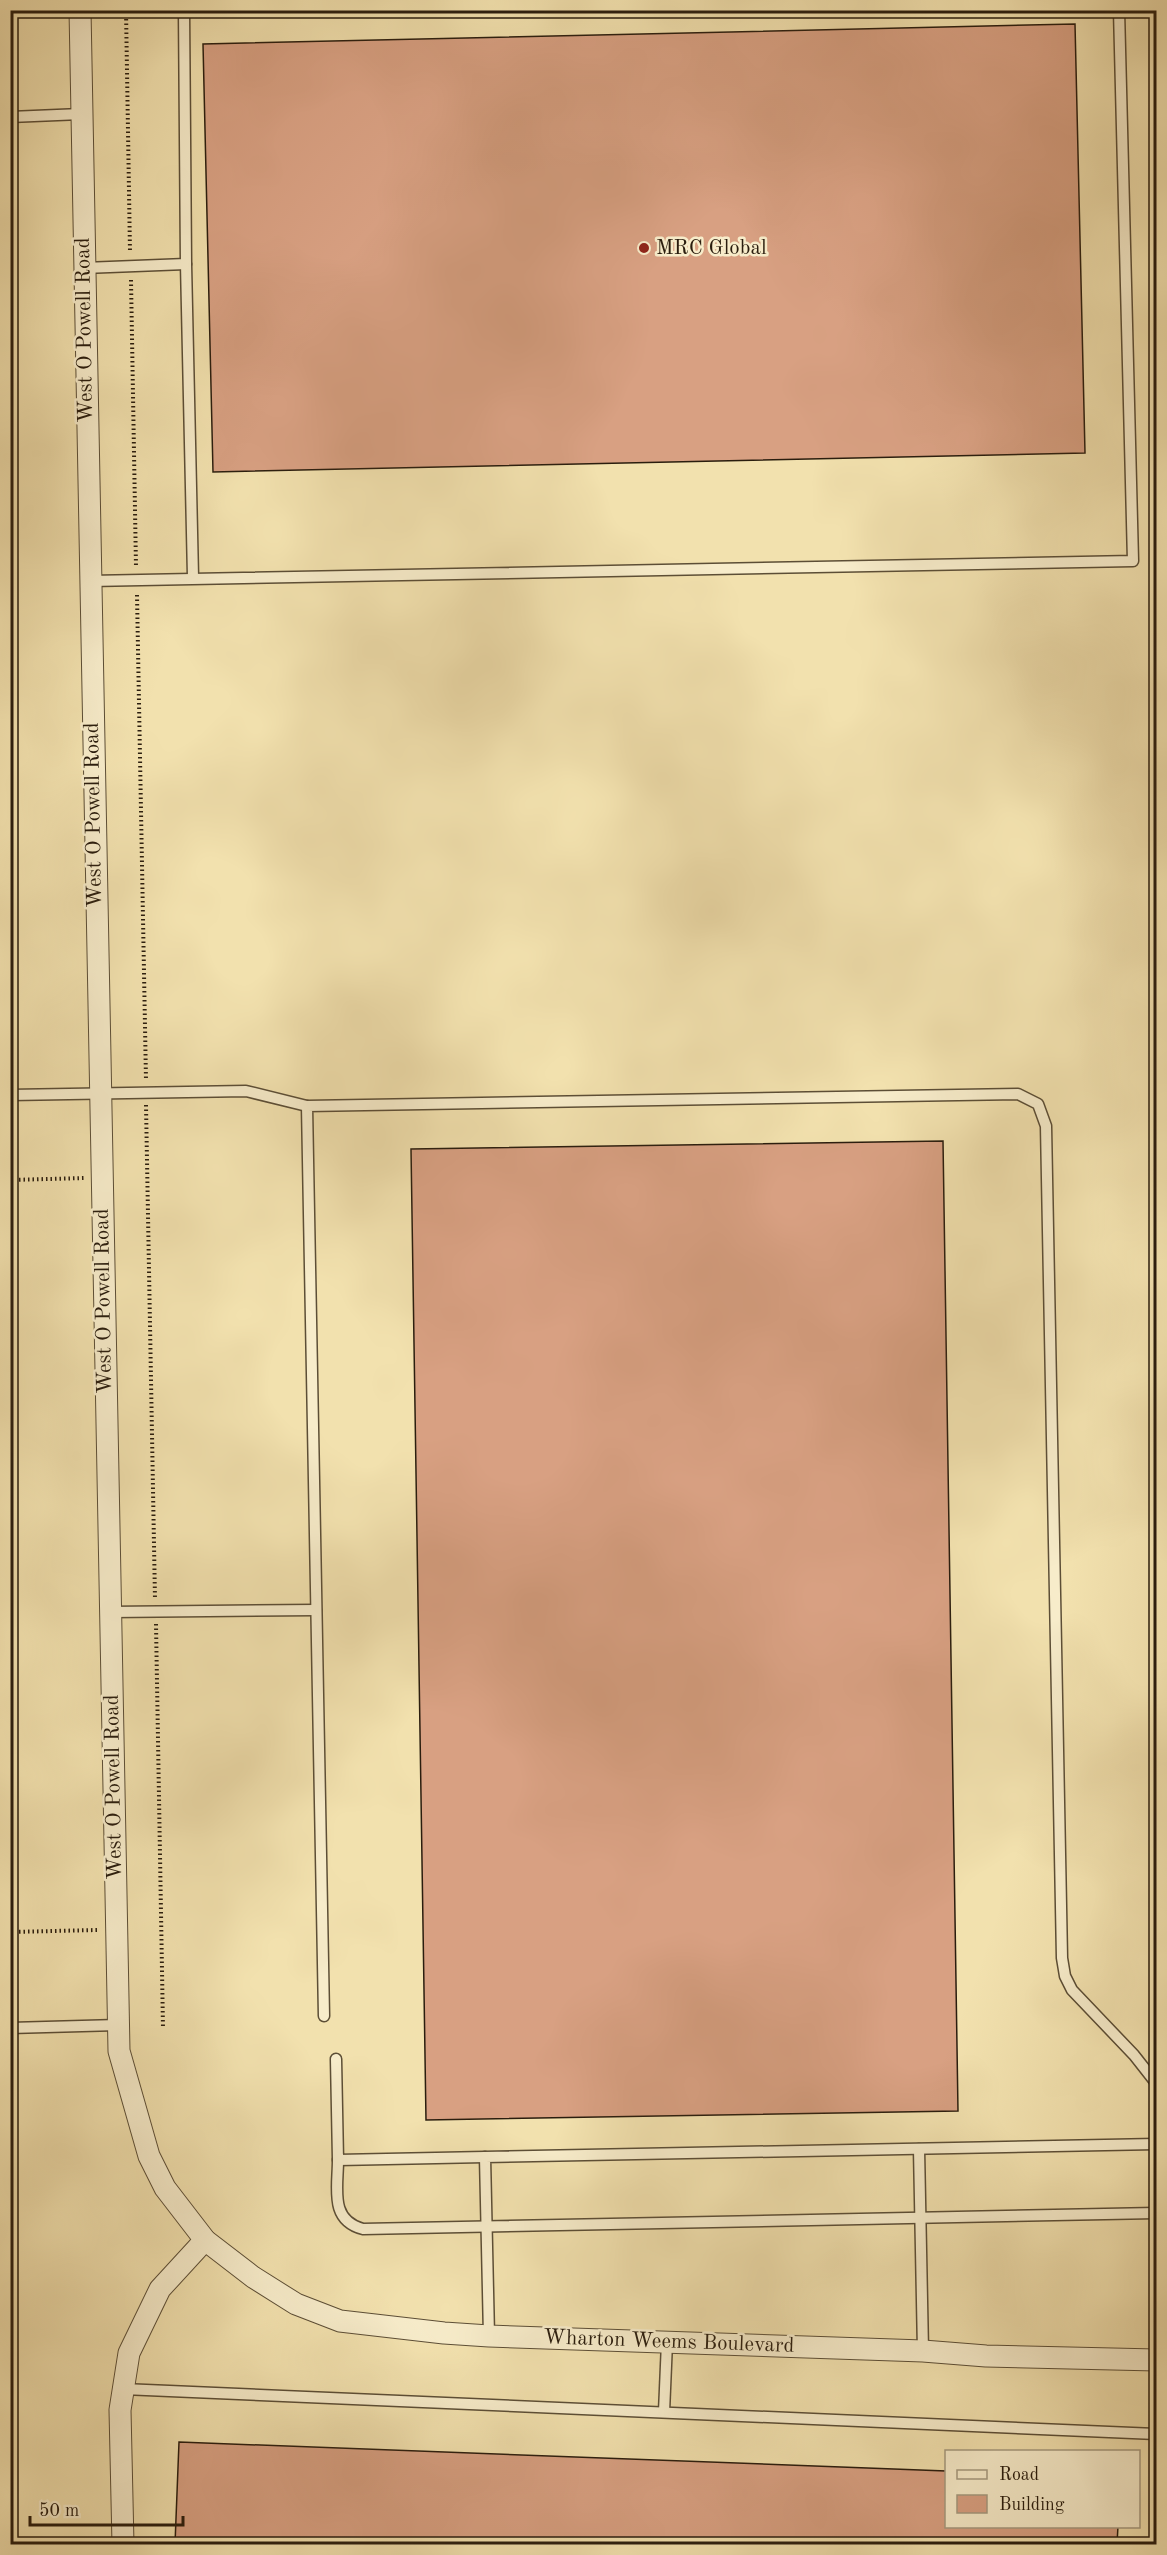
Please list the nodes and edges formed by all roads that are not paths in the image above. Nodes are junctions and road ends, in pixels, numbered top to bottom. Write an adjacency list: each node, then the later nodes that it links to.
1 (80, 10): 4 (street, West O Powell Road)
2 (184, 10): 6 (lane)
3 (1119, 10): 8 (lane)
4 (81, 114): 5 (lane); 7 (street, West O Powell Road)
5 (10, 117)
6 (186, 264): 7 (lane); 8 (lane)
7 (83, 268): 9 (street, West O Powell Road)
8 (193, 578): 9 (lane)
9 (90, 580): 10 (street, West O Powell Road)
10 (100, 1094): 11 (lane); 12 (lane); 14 (street, West O Powell Road)
11 (10, 1095)
12 (307, 1106): 13 (lane); 19 (lane)
13 (316, 1610): 14 (lane); 15 (lane)
14 (110, 1612): 16 (street, West O Powell Road)
15 (324, 2016)
16 (118, 2025): 17 (lane); 27 (street, West O Powell Road)
17 (10, 2028)
18 (336, 2059): 23 (lane)
19 (1156, 2083)
20 (1156, 2144): 21 (lane)
21 (919, 2149): 22 (lane); 25 (lane)
22 (485, 2157): 23 (lane); 26 (lane)
23 (338, 2160): 26 (lane)
24 (1156, 2213): 25 (lane)
25 (920, 2217): 26 (lane); 30 (lane)
26 (486, 2226): 28 (lane)
27 (205, 2240): 28 (street, Wharton Weems Boulevard); 32 (street)
28 (489, 2336): 29 (street, Wharton Weems Boulevard)
29 (667, 2342): 30 (street, Wharton Weems Boulevard); 33 (lane)
30 (923, 2351): 31 (street, Wharton Weems Boulevard)
31 (1156, 2360)
32 (123, 2389): 33 (lane); 35 (street)
33 (664, 2412): 34 (lane)
34 (1156, 2434)
35 (123, 2544)

